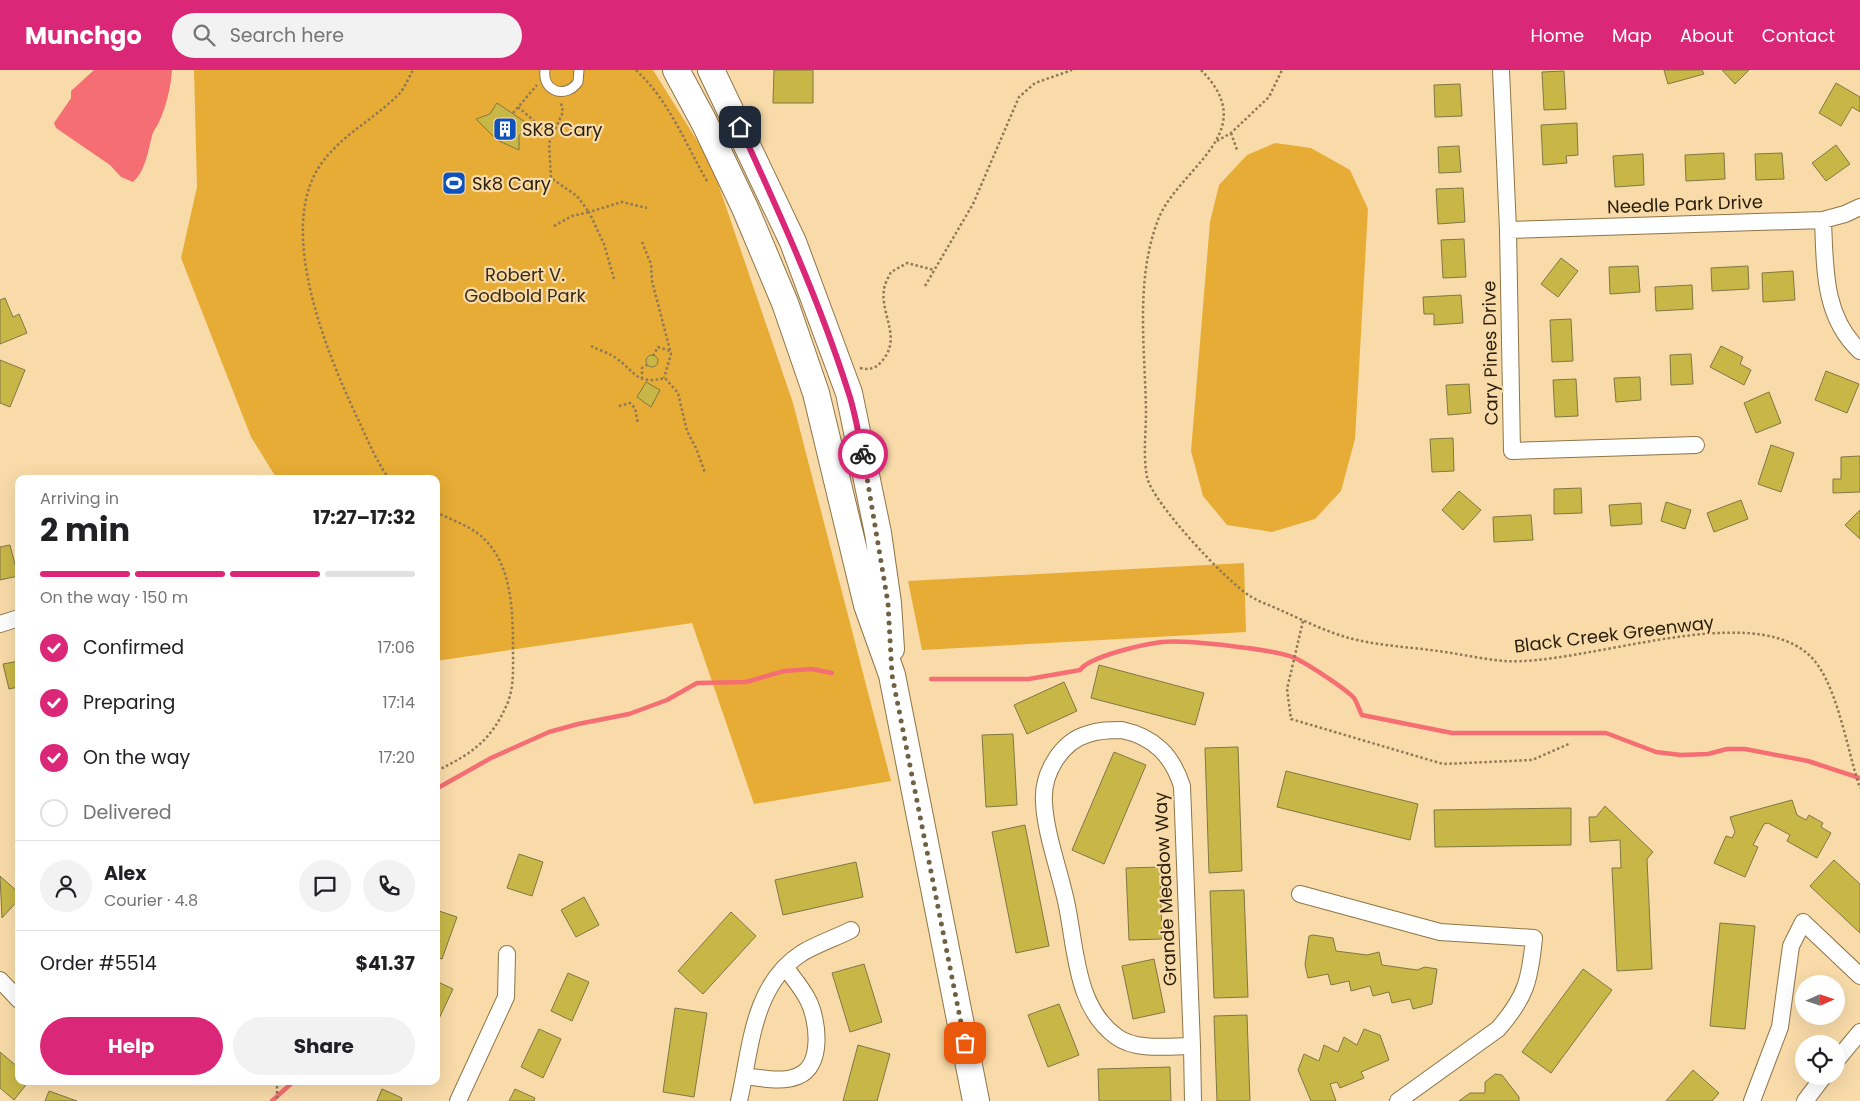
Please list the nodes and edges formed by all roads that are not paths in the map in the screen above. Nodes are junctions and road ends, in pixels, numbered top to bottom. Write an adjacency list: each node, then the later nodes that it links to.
1 (544, 70): 2 (lane)
2 (579, 70)
3 (676, 70): 13 (main road)
4 (711, 70): 13 (main road)
5 (1502, 70): 8 (street, Cary Pines Drive)
6 (1860, 207): 7 (street, Needle Park Drive)
7 (1823, 220): 8 (street, Needle Park Drive); 9 (street)
8 (1508, 230): 10 (street, Cary Pines Drive)
9 (1860, 351)
10 (1696, 446)
11 (15, 619): 12 (street)
12 (0, 624)
13 (892, 675): 28 (main road)
14 (1300, 894): 30 (street)
15 (851, 930): 17 (street)
16 (507, 954): 26 (street)
17 (786, 968): 24 (street); 24 (street)
18 (1860, 976): 31 (street)
19 (0, 980): 20 (street)
20 (15, 996)
21 (1860, 1032): 23 (street)
22 (1192, 1046): 22 (street, Grande Meadow Way); 29 (street, Grande Meadow Way)
23 (1845, 1050)
24 (745, 1076): 27 (street)
25 (1817, 1085): 32 (street)
26 (458, 1101)
27 (739, 1101)
28 (976, 1101)
29 (1193, 1101)
30 (1398, 1101)
31 (1752, 1101)
32 (1805, 1101)

